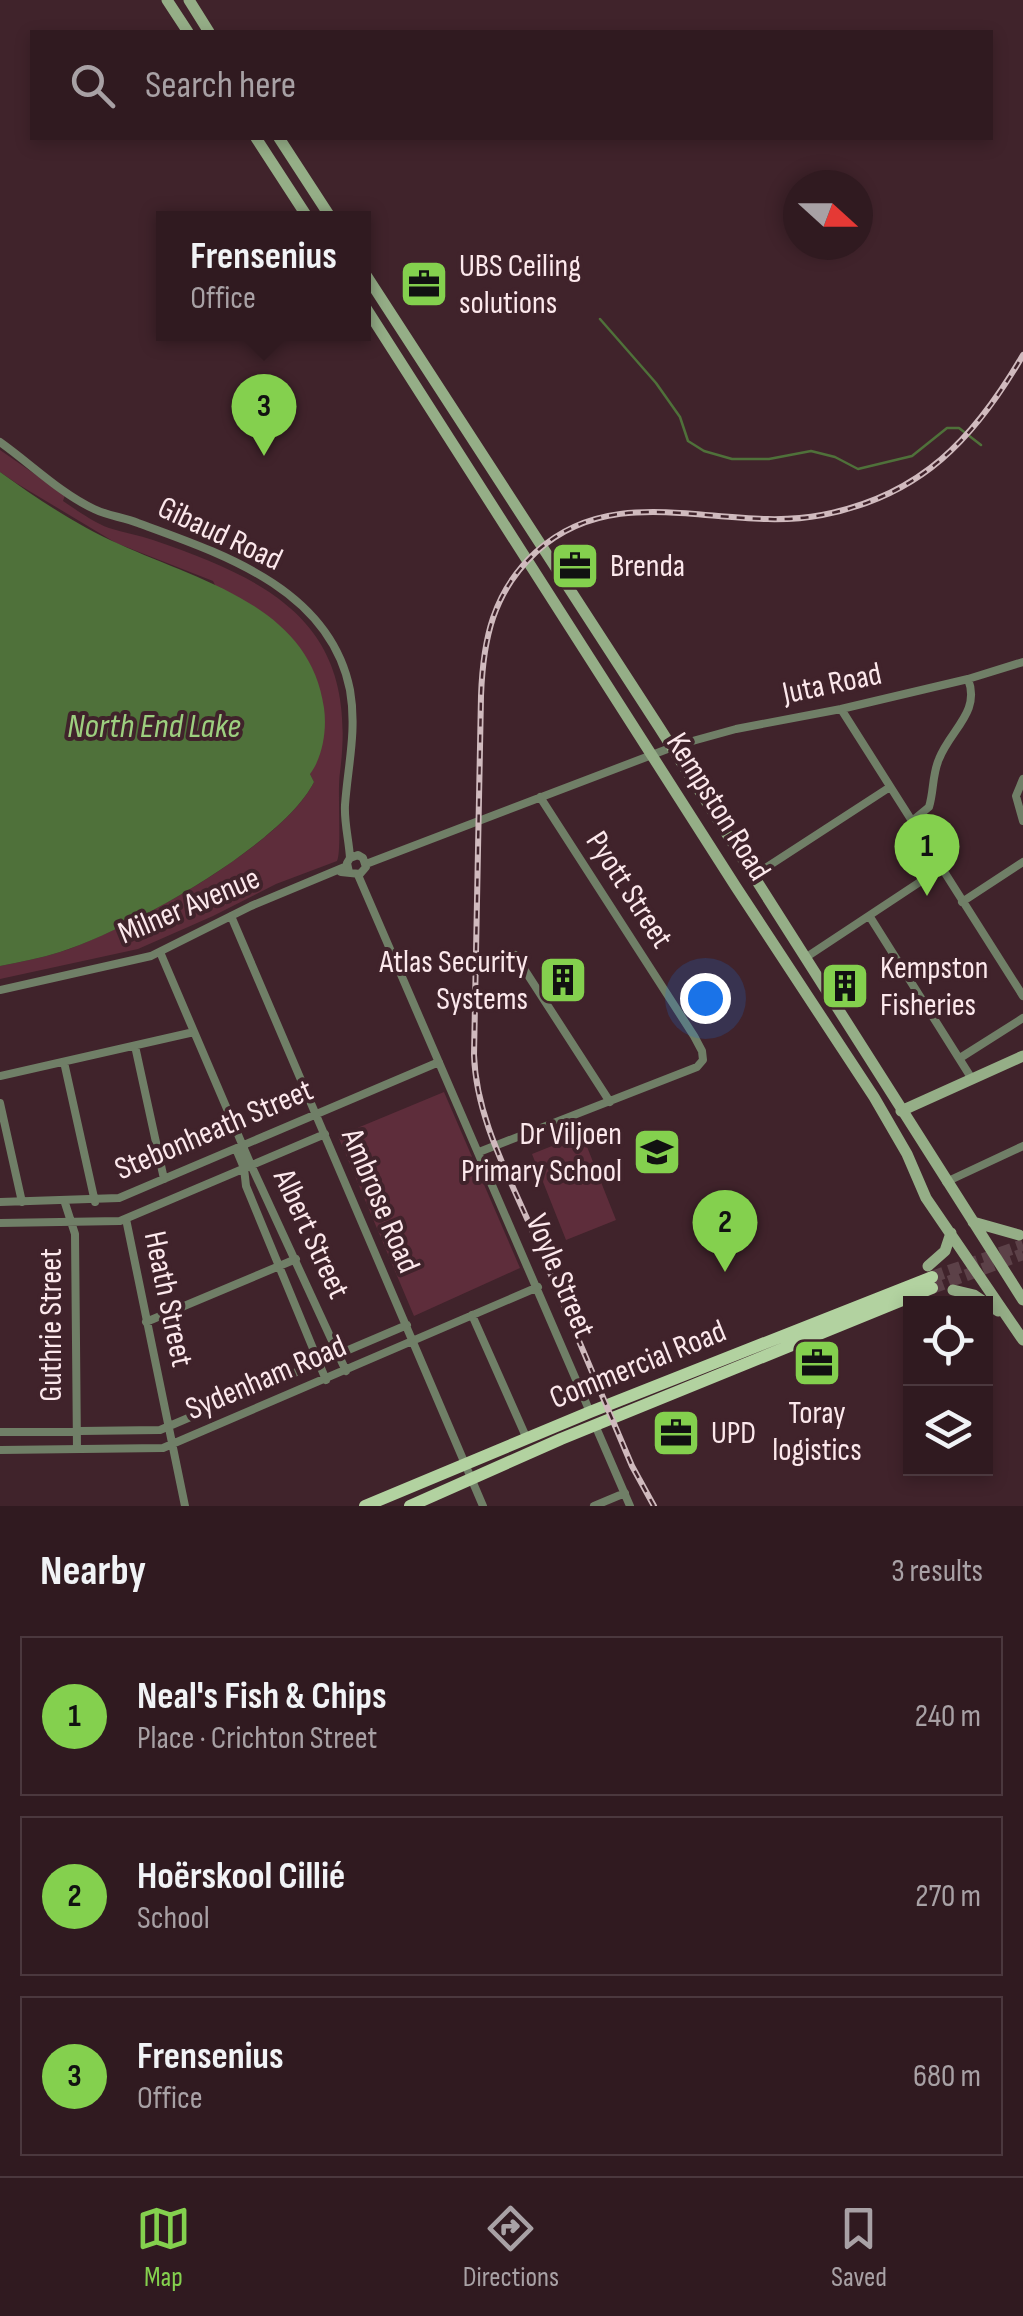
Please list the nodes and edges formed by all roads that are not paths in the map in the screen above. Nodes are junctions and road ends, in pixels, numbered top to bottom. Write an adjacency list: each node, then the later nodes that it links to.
1 (168, 0): 3 (main road)
2 (189, 0): 4 (main road)
3 (187, 30)
4 (208, 30)
5 (257, 140): 7 (main road)
6 (279, 140): 8 (main road)
7 (303, 211)
8 (325, 211)
9 (371, 283): 15 (main road, Kempston Road)
10 (371, 316): 16 (main road, Kempston Road)
11 (0, 442): 23 (street, Gibaud Road)
12 (1023, 662): 13 (street, Juta Road)
13 (968, 679): 14 (street, Juta Road); 20 (street)
14 (841, 709): 15 (street, Juta Road); 18 (street)
15 (671, 747): 16 (street, Juta Road); 25 (main road, Kempston Road)
16 (652, 754): 19 (street, Milner Avenue); 64 (main road, Kempston Road)
17 (1023, 779): 21 (street)
18 (890, 787): 20 (street); 25 (street)
19 (540, 797): 23 (street, Milner Avenue); 43 (street, Pyott Street)
20 (912, 821): 24 (street)
21 (1023, 822)
22 (1023, 862): 26 (street)
23 (356, 865): 27 (street, Milner Avenue); 40 (street, Voyle Street)
24 (940, 868): 26 (street); 28 (street)
25 (753, 876): 31 (main road, Kempston Road)
26 (962, 902): 33 (street)
27 (232, 916): 29 (street, Milner Avenue); 46 (street, Ambrose Road)
28 (870, 916): 31 (street); 38 (street)
29 (160, 952): 32 (street, Milner Avenue); 35 (street, Albert Street)
30 (514, 954): 43 (street)
31 (804, 958): 45 (main road, Kempston Road)
32 (0, 990)
33 (1023, 996)
34 (1023, 1018): 38 (street)
35 (194, 1032): 36 (street); 49 (street, Albert Street)
36 (135, 1046): 39 (street); 52 (street)
37 (1023, 1056): 42 (main road)
38 (960, 1058): 42 (street)
39 (64, 1062): 41 (street); 57 (street)
40 (440, 1062): 46 (street, Stebonheath Street); 50 (street, Voyle Street)
41 (0, 1076)
42 (972, 1079): 45 (main road)
43 (610, 1102): 50 (street, Pyott Street)
44 (0, 1103): 56 (street)
45 (901, 1111): 53 (main road, Kempston Road)
46 (316, 1114): 47 (street, Ambrose Road); 49 (street, Stebonheath Street)
47 (325, 1134): 51 (street, Stebonheath Street); 75 (street, Ambrose Road)
48 (1023, 1146): 53 (street)
49 (240, 1148): 51 (street, Albert Street); 52 (street, Stebonheath Street)
50 (479, 1152): 69 (street, Voyle Street)
51 (248, 1166): 59 (street, Stebonheath Street); 66 (street, Albert Street); 67 (street, Albert Street)
52 (164, 1180): 54 (street, Stebonheath Street)
53 (946, 1182): 61 (main road, Kempston Road)
54 (145, 1188): 57 (street, Stebonheath Street); 59 (street)
55 (0, 1202): 56 (street, Stebonheath Street)
56 (22, 1202): 58 (street, Stebonheath Street)
57 (95, 1202): 58 (street, Stebonheath Street)
58 (65, 1203): 63 (street, Guthrie Street)
59 (152, 1207): 60 (street, Stebonheath Street)
60 (126, 1218): 63 (street, Stebonheath Street); 74 (street, Heath Street)
61 (973, 1222): 65 (main road); 71 (main road, Kempston Road)
62 (0, 1223): 63 (street, Stebonheath Street)
63 (72, 1224): 85 (street, Guthrie Street)
64 (951, 1233): 68 (main road); 73 (main road, Kempston Road)
65 (1019, 1235)
66 (296, 1259): 67 (street); 78 (street, Albert Street)
67 (280, 1266): 74 (street); 79 (street, Albert Street)
68 (931, 1277): 82 (main road, Commercial Road)
69 (538, 1287): 72 (street, Sydenham Road); 82 (street, Voyle Street)
70 (953, 1290): 73 (main road)
71 (1023, 1300)
72 (472, 1315): 77 (street, Sydenham Road); 86 (street)
73 (1009, 1321): 76 (main road, Kempston Road)
74 (146, 1322): 83 (street, Heath Street)
75 (406, 1324): 77 (street, Ambrose Road); 78 (street, Sydenham Road)
76 (1023, 1340)
77 (414, 1341): 80 (street, Sydenham Road); 90 (street, Ambrose Road)
78 (338, 1354): 79 (street, Sydenham Road); 80 (street, Albert Street)
79 (319, 1361): 81 (street, Albert Street); 83 (street, Sydenham Road)
80 (346, 1371): 81 (street, Sydenham Road)
81 (326, 1380): 87 (street, Sydenham Road)
82 (597, 1417): 86 (main road, Commercial Road); 90 (main road, Commercial Road); 91 (street, Voyle Street)
83 (169, 1426): 85 (street, Sydenham Road); 87 (street, Heath Street)
84 (0, 1432): 85 (street, Sydenham Road)
85 (76, 1432): 89 (street, Guthrie Street)
86 (527, 1439): 90 (main road, Commercial Road)
87 (173, 1445): 89 (street, Sydenham Road); 92 (street, Heath Street)
88 (0, 1450): 89 (street, Sydenham Road)
89 (77, 1450)
90 (467, 1472): 93 (main road, Commercial Road); 94 (main road, Commercial Road); 95 (street, Ambrose Road)
91 (624, 1493): 96 (street); 97 (street, Voyle Street)
92 (186, 1506)
93 (366, 1506)
94 (410, 1506)
95 (483, 1506)
96 (594, 1506)
97 (630, 1506)

